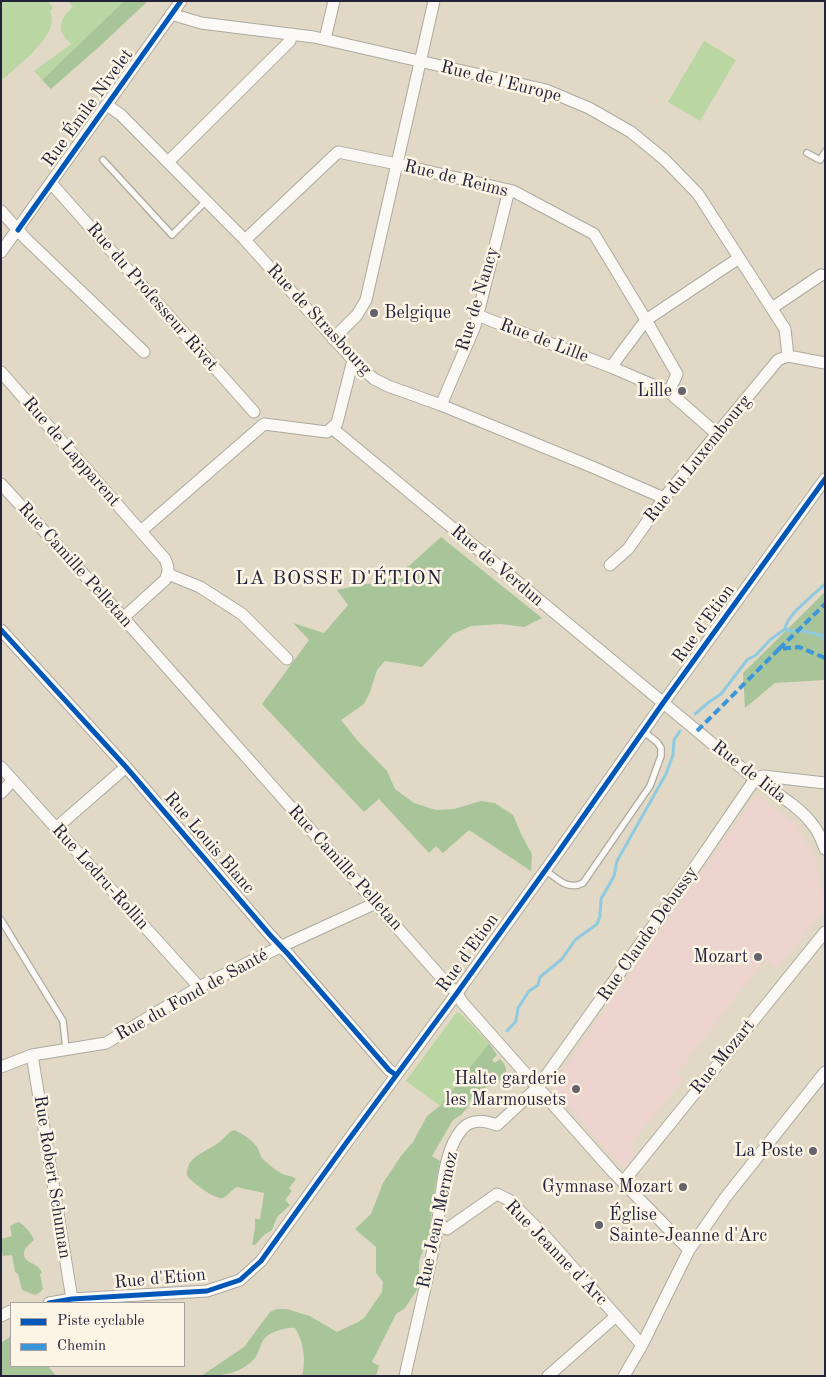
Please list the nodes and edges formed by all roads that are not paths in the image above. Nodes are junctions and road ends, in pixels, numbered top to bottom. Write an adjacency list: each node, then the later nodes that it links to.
1 (181, 1): 4 (street, Rue Émile Nivelet)
2 (334, 1): 6 (street)
3 (434, 1): 7 (street)
4 (171, 14): 5 (street, Rue de l'Europe); 8 (street, Rue Émile Nivelet)
5 (292, 34): 6 (street, Rue de l'Europe); 12 (street)
6 (325, 39): 7 (street, Rue de l'Europe)
7 (421, 62): 13 (street); 21 (street, Rue de l'Europe)
8 (107, 105): 12 (street, Rue de Strasbourg); 14 (street, Rue Émile Nivelet)
9 (825, 152): 10 (lane)
10 (807, 153)
11 (103, 160): 16 (lane)
12 (168, 162): 16 (street, Rue de Strasbourg)
13 (397, 164): 15 (street, Rue de Reims); 19 (street, Rue de Reims); 26 (street)
14 (51, 183): 18 (street, Rue Émile Nivelet); 35 (street, Rue du Professeur Rivet)
15 (508, 190): 24 (street, Rue de Nancy); 25 (street, Rue de Reims)
16 (206, 201): 19 (street, Rue de Strasbourg)
17 (1, 210): 18 (street)
18 (18, 230): 20 (street, Rue Émile Nivelet); 27 (street)
19 (245, 240): 26 (street, Rue de Strasbourg)
20 (1, 252)
21 (740, 258): 23 (street, Rue de l'Europe); 25 (street, Rue de Lille)
22 (821, 275): 23 (street)
23 (772, 308): 28 (street, Rue de l'Europe)
24 (477, 315): 31 (street, Rue de Lille); 34 (street, Rue de Nancy)
25 (646, 320): 31 (street, Rue de Lille); 33 (street)
26 (333, 339): 29 (street, Rue de Strasbourg)
27 (144, 352)
28 (788, 356): 30 (street); 37 (street, Rue du Luxembourg)
29 (353, 360): 34 (street, Rue de Strasbourg); 36 (street)
30 (825, 363)
31 (611, 367): 33 (street, Rue de Lille)
32 (1, 372): 41 (street, Rue de Lapparent)
33 (669, 392): 37 (street, Rue de Lille)
34 (441, 405): 40 (street, Rue de Strasbourg)
35 (254, 412)
36 (332, 428): 41 (street); 47 (street, Rue de Verdun)
37 (716, 434): 40 (street, Rue du Luxembourg)
38 (825, 479): 47 (street, Rue d'Etion)
39 (1, 484): 44 (street, Rue Camille Pelletan)
40 (664, 498): 42 (street, Rue du Luxembourg)
41 (141, 531): 43 (street, Rue de Lapparent)
42 (610, 565)
43 (168, 574): 44 (street); 46 (street)
44 (123, 618): 58 (street, Rue Camille Pelletan)
45 (1, 630): 50 (street, Rue Louis Blanc)
46 (287, 659)
47 (663, 703): 48 (street, Rue d'Etion); 51 (street, Rue de Iida)
48 (643, 731): 57 (street, Rue d'Etion); 57 (lane)
49 (1, 766): 52 (street, Rue Ledru-Rollin)
50 (126, 767): 55 (street); 61 (street, Rue Louis Blanc)
51 (755, 779): 53 (street); 56 (street, Rue de Iida); 69 (street, Rue Claude Debussy)
52 (13, 780): 54 (street); 55 (street, Rue Ledru-Rollin)
53 (825, 783)
54 (1, 793)
55 (56, 828): 62 (street, Rue Ledru-Rollin)
56 (825, 849)
57 (545, 870): 63 (street, Rue d'Etion)
58 (376, 903): 61 (street, Rue du Fond de Santé); 63 (street, Rue Camille Pelletan)
59 (1, 920): 64 (lane)
60 (825, 932): 70 (street, Rue Mozart)
61 (282, 946): 62 (street, Rue du Fond de Santé); 68 (street, Rue Louis Blanc)
62 (198, 987): 64 (street, Rue du Fond de Santé)
63 (457, 994): 68 (street, Rue d'Etion); 69 (street, Rue Camille Pelletan)
64 (66, 1049): 65 (street, Rue du Fond de Santé)
65 (32, 1055): 66 (street, Rue du Fond de Santé); 73 (street, Rue Robert Schuman)
66 (1, 1067)
67 (825, 1072): 72 (street)
68 (396, 1075): 73 (street, Rue d'Etion)
69 (538, 1087): 70 (street, Rue Camille Pelletan); 71 (street, Rue Jean Mermoz)
70 (623, 1182): 72 (street, Rue Camille Pelletan)
71 (438, 1223): 75 (street, Rue Jeanne d'Arc); 77 (street, Rue Jean Mermoz)
72 (689, 1250): 76 (street)
73 (72, 1299): 74 (street, Rue d'Etion)
74 (55, 1302)
75 (616, 1316): 76 (street, Rue Jeanne d'Arc); 78 (street)
76 (642, 1345): 79 (street)
77 (405, 1376)
78 (548, 1376)
79 (624, 1376)

